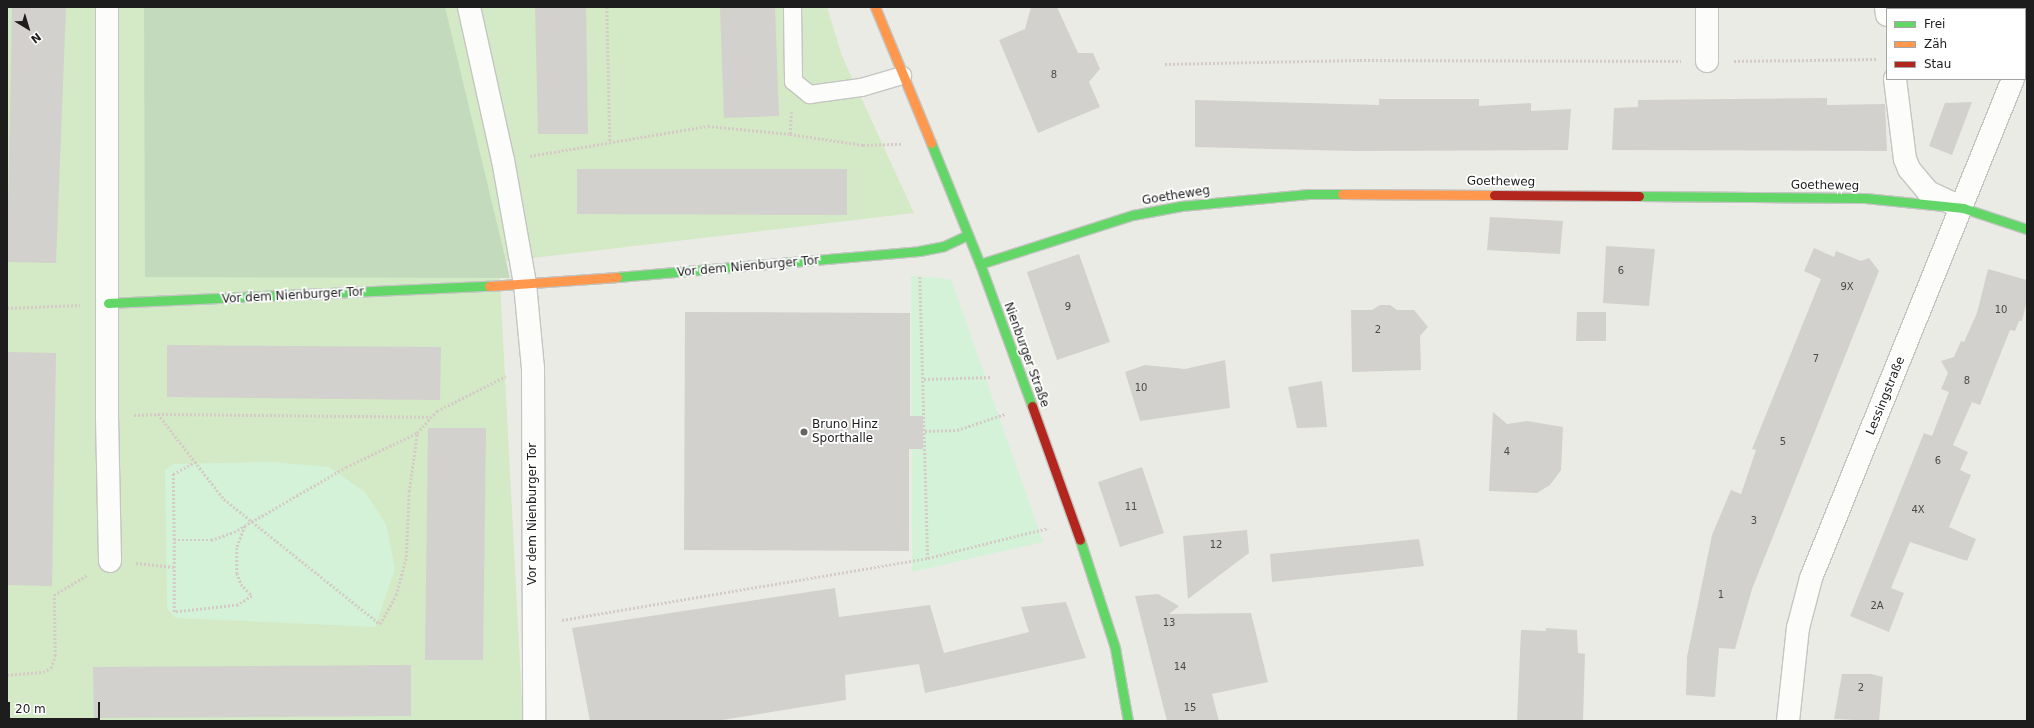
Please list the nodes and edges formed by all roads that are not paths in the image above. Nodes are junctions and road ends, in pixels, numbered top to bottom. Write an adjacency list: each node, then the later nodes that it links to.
1 (107, 7): 15 (street)
2 (469, 7): 14 (street, Vor dem Nienburger Tor)
3 (792, 7): 7 (lane)
4 (875, 7): 7 (street, Nienburger Straße)
5 (1707, 7): 6 (street)
6 (1707, 61)
7 (902, 75): 12 (street, Nienburger Straße)
8 (1895, 80): 10 (street)
9 (2013, 80): 10 (street, Lessingstraße)
10 (1963, 208): 11 (street, Goetheweg); 13 (street, Goetheweg); 19 (street, Lessingstraße)
11 (2027, 229)
12 (968, 235): 13 (street, Nienburger Straße); 14 (street, Vor dem Nienburger Tor)
13 (980, 264): 18 (street, Nienburger Straße)
14 (525, 284): 15 (street, Vor dem Nienburger Tor); 17 (street, Vor dem Nienburger Tor)
15 (108, 303): 16 (street)
16 (110, 561)
17 (534, 721)
18 (1128, 721)
19 (1788, 721)

